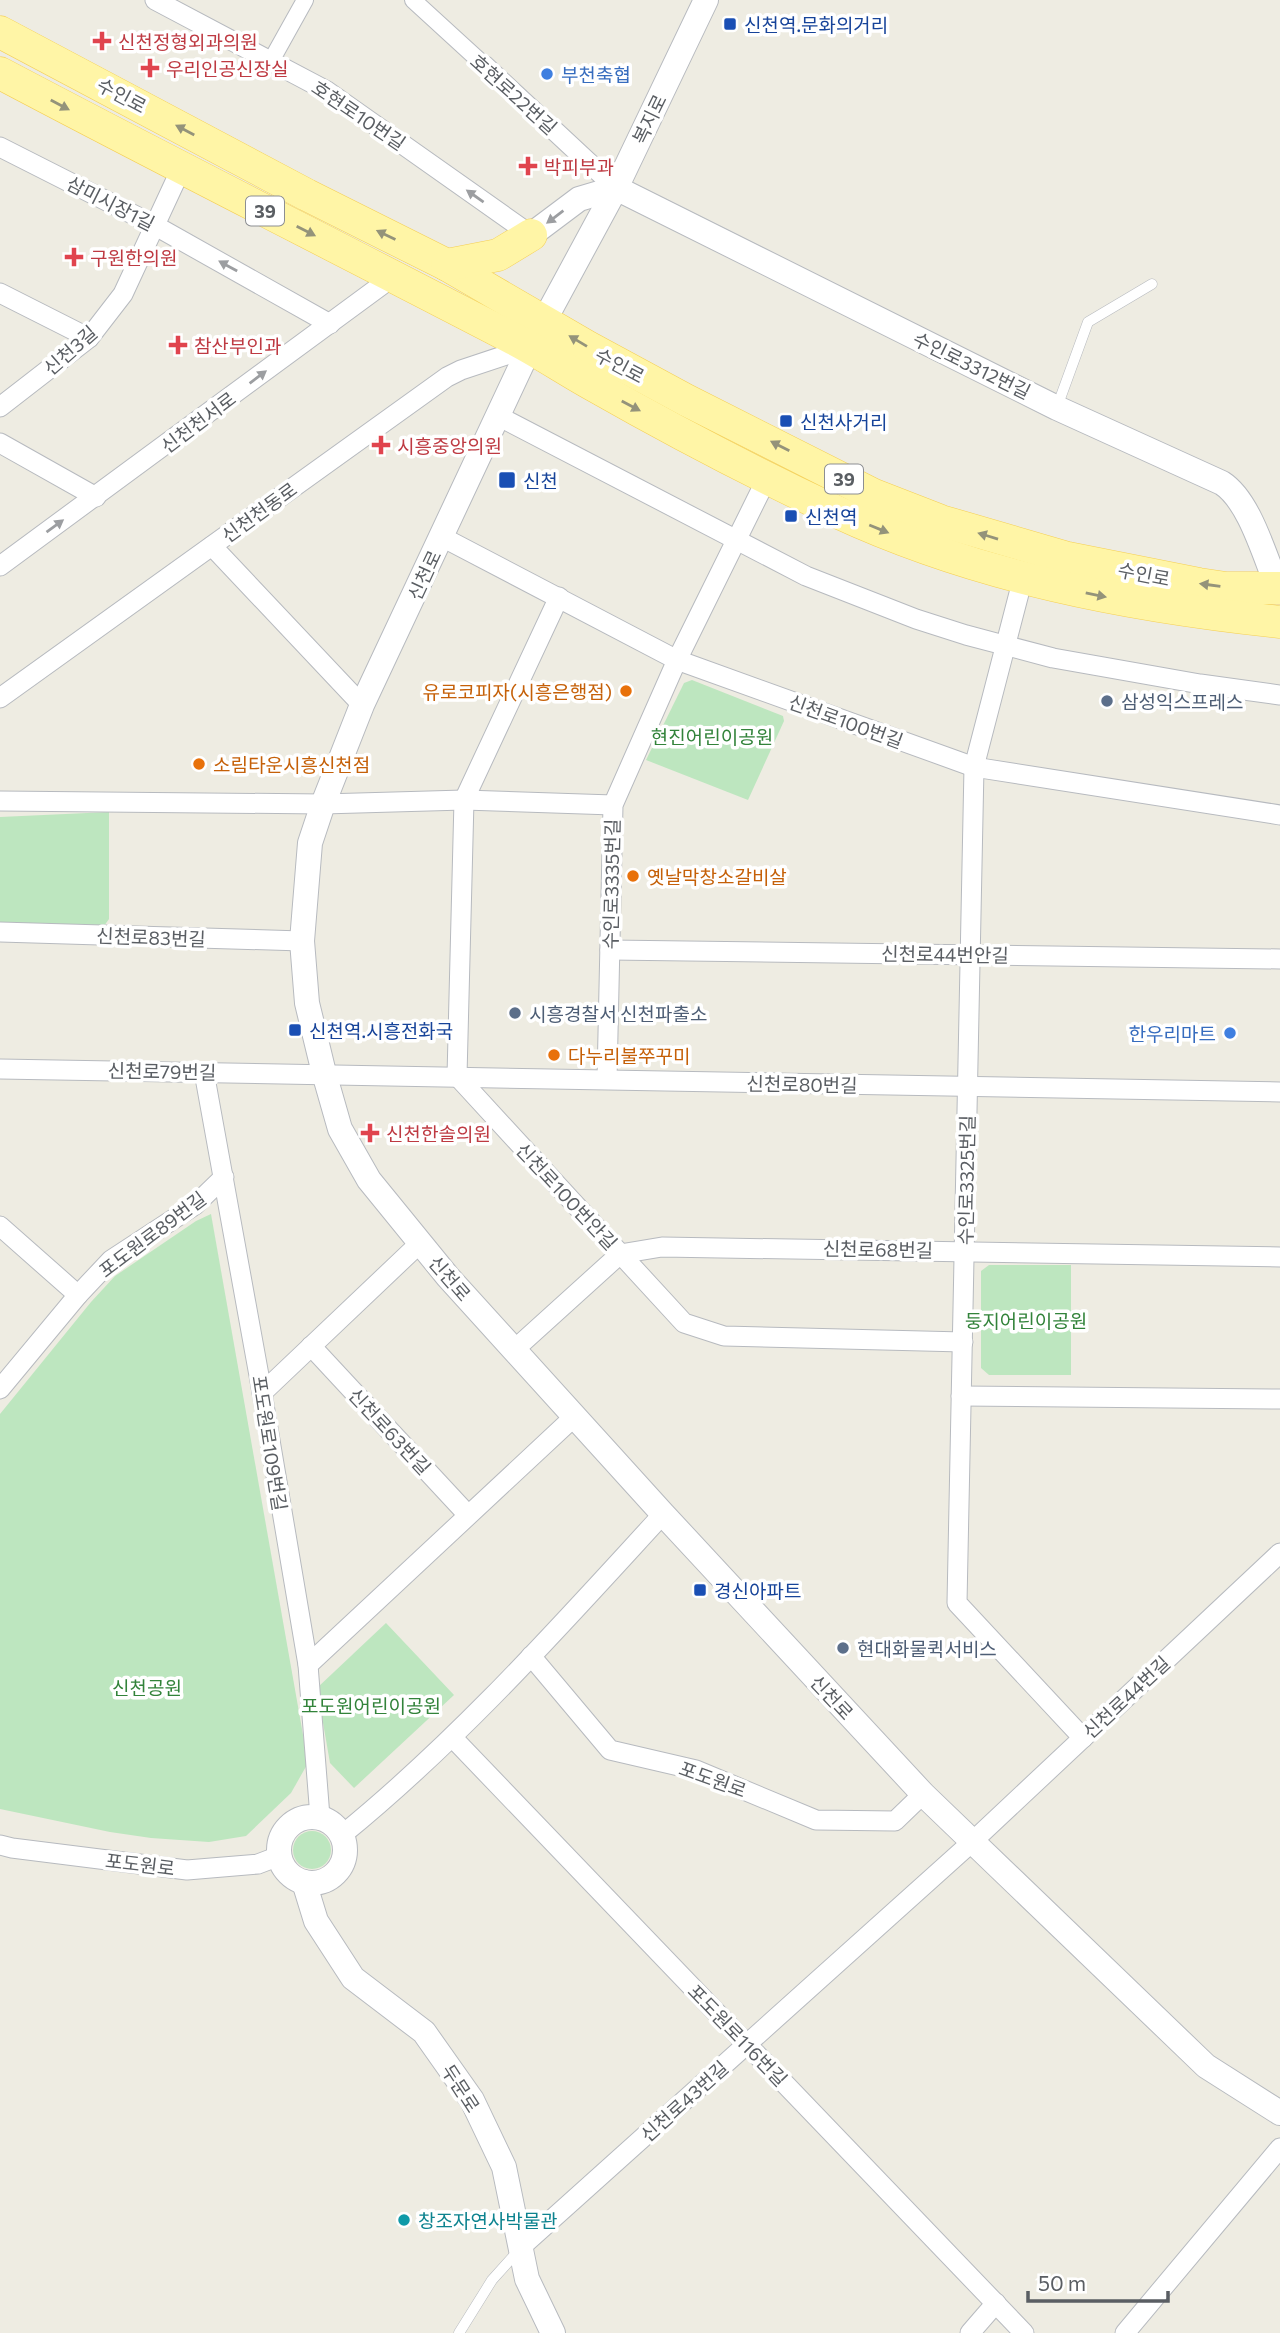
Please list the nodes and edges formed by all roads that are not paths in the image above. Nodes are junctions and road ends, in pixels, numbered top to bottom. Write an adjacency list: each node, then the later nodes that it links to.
1 (155, 0): 5 (street, 호현로10번길)
2 (305, 0): 7 (street)
3 (413, 0): 8 (street, 호현로22번길)
4 (706, 0): 12 (street, 복지로)
5 (180, 6): 7 (street, 호현로10번길)
6 (0, 32): 15 (main road, 수인로 / 39, one-way to 6)
7 (271, 61): 14 (street, 호현로10번길, one-way to 7)
8 (484, 65): 12 (street, 호현로22번길)
9 (0, 73): 11 (main road, 수인로 / 39, one-way to 11)
10 (0, 147): 13 (street, 삼미시장1길)
11 (181, 169): 13 (street, 신천3길); 16 (main road, 수인로 / 39, one-way to 16)
12 (616, 188): 14 (street, one-way to 14); 20 (street, 복지로); 23 (street, 수인로3312번길)
13 (154, 225): 19 (street, 삼미시장1길, one-way to 13); 21 (street, 신천3길)
14 (531, 235): 15 (main road)
15 (447, 265): 20 (main road, 수인로 / 39)
16 (394, 276): 19 (street, 신천천서로); 20 (main road, 수인로 / 39)
17 (1152, 284): 23 (lane)
18 (0, 293): 21 (street)
19 (330, 324): 27 (street, 신천천서로, one-way to 19)
20 (537, 334): 24 (street, 신천로); 26 (main road, 수인로 / 39, one-way to 26); 30 (street, 신천천동로); 33 (main road, 수인로 / 39, one-way to 20)
21 (89, 338): 22 (street, 신천3길)
22 (0, 407)
23 (1057, 408): 33 (street, 수인로3312번길)
24 (498, 416): 28 (street, 신천로); 29 (street)
25 (0, 443): 27 (street)
26 (767, 478): 29 (street, 수인로3335번길); 32 (main road, 수인로 / 39, one-way to 32)
27 (96, 497): 31 (street, 신천천서로, one-way to 27)
28 (442, 537): 34 (street, 신천로100번길); 40 (street, 신천로)
29 (737, 540): 36 (street); 37 (street, 수인로3335번길)
30 (212, 546): 39 (street, 신천천동로); 40 (street)
31 (0, 566)
32 (1023, 578): 35 (main road, 수인로 / 39, one-way to 35); 36 (street, 수인로3325번길)
33 (1279, 590)
34 (559, 597): 37 (street, 신천로100번길); 42 (street)
35 (1280, 622)
36 (1005, 644): 38 (street); 41 (street, 수인로3325번길)
37 (677, 660): 41 (street, 신천로100번길); 45 (street, 수인로3335번길)
38 (1280, 695)
39 (0, 698)
40 (362, 705): 44 (street, 신천로)
41 (974, 767): 46 (street, 신천로100번길); 50 (street, 수인로3325번길)
42 (464, 800): 44 (street); 45 (street); 55 (street)
43 (0, 801): 44 (street)
44 (323, 804): 48 (street, 신천로)
45 (613, 805): 49 (street, 수인로3335번길)
46 (1280, 815)
47 (0, 932): 48 (street, 신천로83번길)
48 (303, 941): 54 (street, 신천로)
49 (610, 950): 50 (street, 신천로44번안길); 56 (street, 수인로3335번길)
50 (971, 955): 51 (street, 신천로44번안길); 57 (street, 수인로3325번길)
51 (1280, 959)
52 (0, 1069): 53 (street, 신천로79번길)
53 (204, 1072): 54 (street, 신천로79번길); 59 (street, 포도원로109번길)
54 (324, 1073): 55 (street, 신천로80번길); 61 (street, 신천로)
55 (457, 1076): 56 (street, 신천로80번길); 63 (street, 신천로100번안길)
56 (607, 1079): 57 (street, 신천로80번길)
57 (968, 1087): 58 (street, 신천로80번길); 62 (street, 수인로3325번길)
58 (1280, 1092)
59 (224, 1177): 65 (street, 포도원로89번길); 70 (street, 포도원로109번길)
60 (0, 1226): 65 (street)
61 (420, 1243): 67 (street, 신천로); 68 (street, 신천로)
62 (965, 1250): 63 (street, 신천로68번길); 64 (street, 신천로68번길); 66 (street, 수인로3325번길)
63 (620, 1254): 66 (street, 신천로100번안길); 68 (street)
64 (1280, 1257)
65 (78, 1295): 69 (street, 포도원로89번길)
66 (962, 1342): 71 (street, 수인로3325번길)
67 (311, 1346): 70 (street, 신천로); 75 (street, 신천로63번길)
68 (514, 1350): 73 (street, 신천로)
69 (0, 1389)
70 (262, 1393): 78 (street, 포도원로109번길)
71 (961, 1396): 72 (street); 80 (street, 수인로3325번길)
72 (1280, 1399)
73 (575, 1416): 74 (street, 신천로); 75 (street)
74 (663, 1514): 77 (street); 81 (street, 신천로)
75 (468, 1515): 78 (street)
76 (1280, 1553): 80 (street, 신천로44번길)
77 (531, 1656): 79 (street); 81 (street, 포도원로)
78 (308, 1665): 82 (street, 포도원로109번길)
79 (452, 1737): 83 (street); 88 (street, 포도원로116번길)
80 (1083, 1738): 84 (street, 신천로44번길)
81 (923, 1794): 84 (street, 신천로)
82 (320, 1817): 83 (street); 86 (street)
83 (342, 1835): 87 (street)
84 (972, 1842): 88 (street, 신천로43번길); 89 (street, 신천로)
85 (0, 1845): 86 (street, 포도원로)
86 (279, 1856): 87 (street)
87 (304, 1882): 91 (street, 두문로)
88 (747, 2044): 91 (street, 신천로43번길); 92 (street, 포도원로116번길)
89 (1280, 2113)
90 (1280, 2148): 93 (street)
91 (520, 2248): 94 (lane); 95 (street, 두문로)
92 (996, 2303): 96 (street); 97 (street, 포도원로116번길)
93 (1130, 2331)
94 (459, 2333)
95 (553, 2333)
96 (971, 2333)
97 (1024, 2333)

